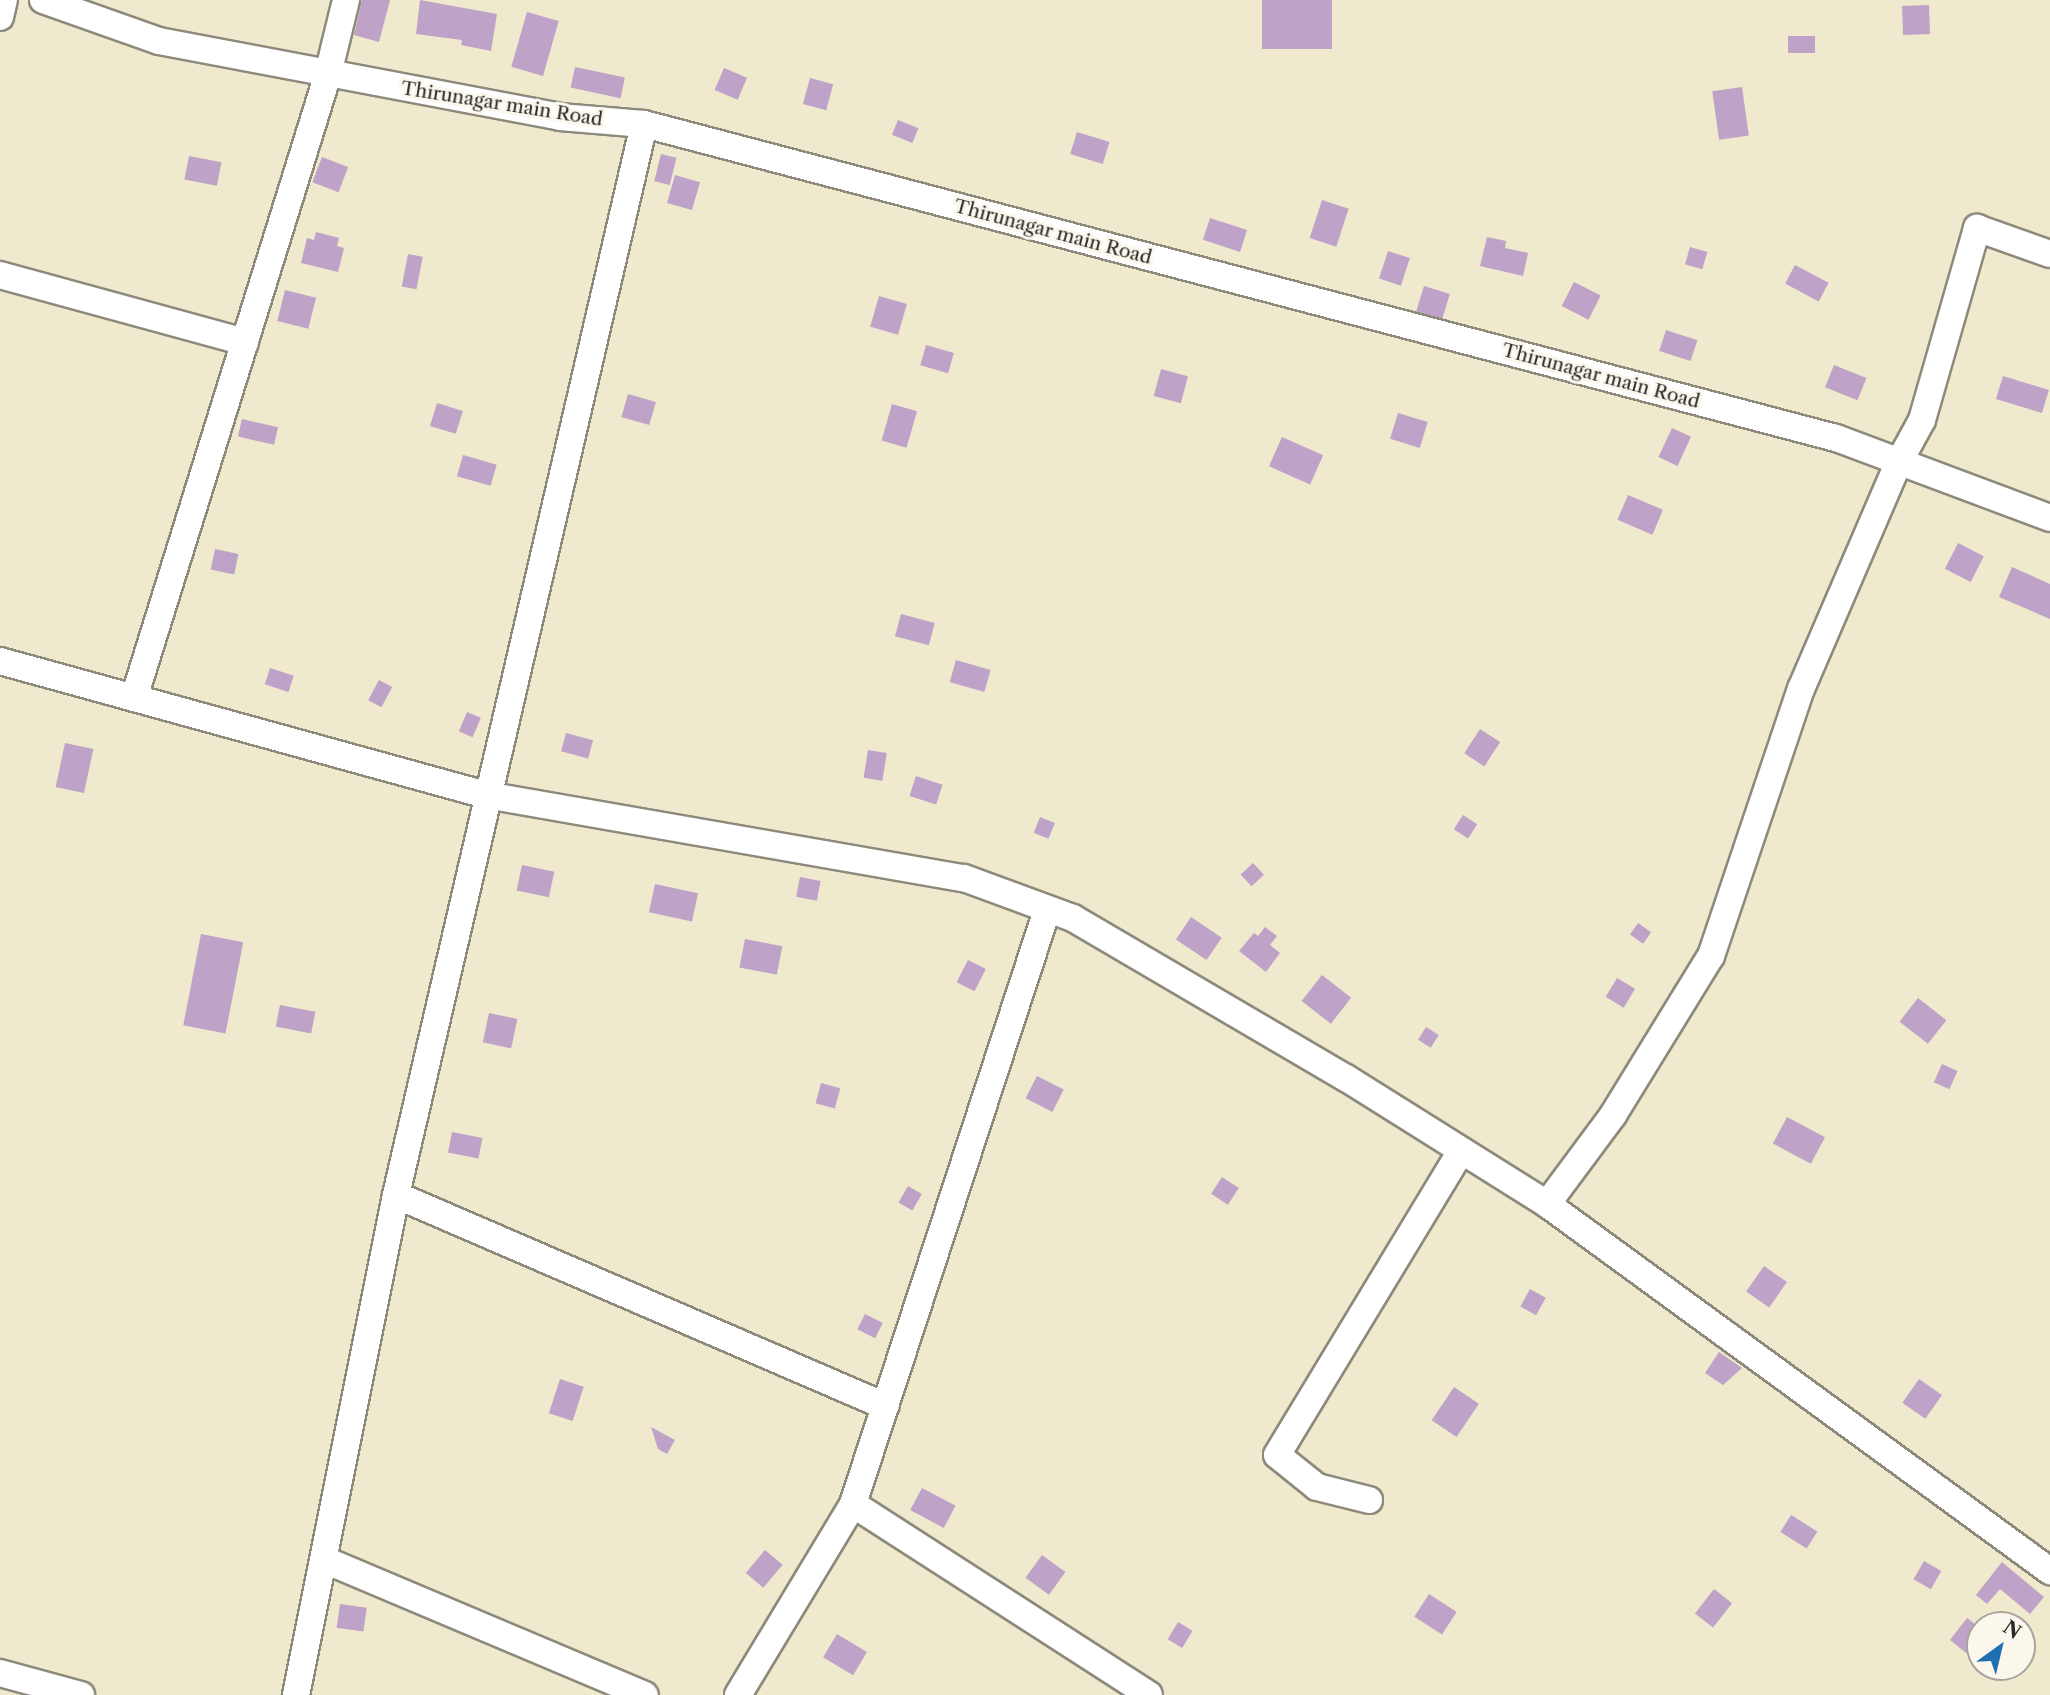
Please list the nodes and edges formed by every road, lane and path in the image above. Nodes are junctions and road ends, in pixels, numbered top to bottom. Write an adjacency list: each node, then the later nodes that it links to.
1 (4, 0): 4 (street)
2 (43, 0): 5 (street, Thirunagar main Road)
3 (346, 0): 5 (street)
4 (0, 17)
5 (328, 74): 6 (street, Thirunagar main Road); 9 (street)
6 (644, 124): 10 (street, Thirunagar main Road); 14 (street)
7 (2050, 254): 10 (street)
8 (0, 275): 9 (street)
9 (244, 342): 13 (street)
10 (1898, 464): 11 (street, Thirunagar main Road); 18 (street)
11 (2050, 518)
12 (0, 661): 13 (street)
13 (134, 698): 14 (street)
14 (486, 795): 15 (street); 17 (street)
15 (1047, 909): 16 (street); 19 (street)
16 (1461, 1151): 18 (street); 20 (street)
17 (396, 1195): 19 (street); 22 (street)
18 (1547, 1204): 23 (street)
19 (885, 1406): 21 (street)
20 (1369, 1500)
21 (853, 1504): 28 (street); 29 (street)
22 (325, 1560): 26 (street); 27 (street)
23 (2050, 1571)
24 (0, 1673): 25 (street)
25 (81, 1695)
26 (296, 1695)
27 (645, 1695)
28 (738, 1695)
29 (1149, 1695)

